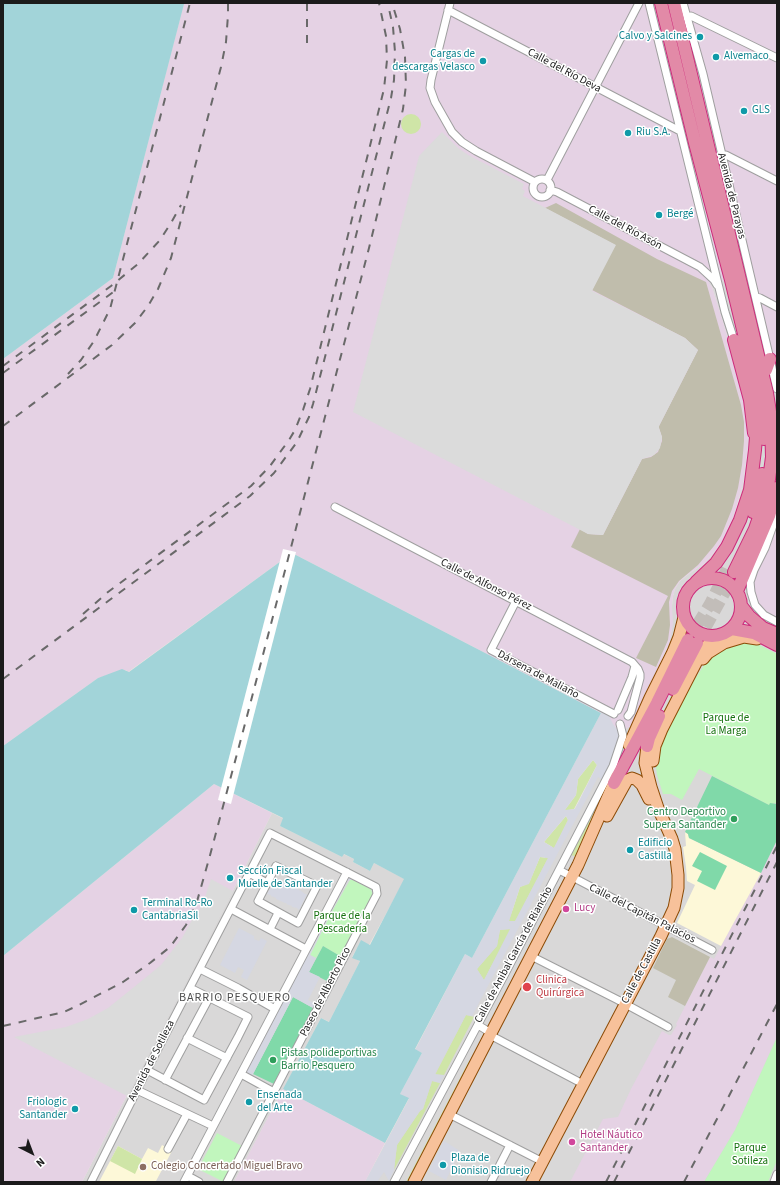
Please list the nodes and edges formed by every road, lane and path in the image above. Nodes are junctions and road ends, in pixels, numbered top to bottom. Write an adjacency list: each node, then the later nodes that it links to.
1 (640, 3): 9 (street)
2 (649, 3): 10 (street)
3 (661, 3): 16 (highway)
4 (674, 3): 16 (highway)
5 (683, 3): 7 (street, Avenida de Parayas)
6 (449, 7): 9 (street, Calle del Río Deva); 14 (street)
7 (687, 17): 8 (street); 11 (street, Avenida de Parayas)
8 (777, 58)
9 (596, 88): 10 (street, Calle del Río Deva); 12 (street)
10 (680, 131): 17 (street)
11 (721, 155): 13 (street); 20 (street, Avenida de Parayas)
12 (547, 180): 14 (street); 15 (street)
13 (777, 181)
14 (535, 182): 15 (street)
15 (550, 190): 18 (street, Calle del Río Asón)
16 (716, 205): 23 (highway); 26 (highway); 30 (highway)
17 (714, 261): 18 (street); 19 (street)
18 (700, 267): 19 (street, Calle del Río Asón)
19 (720, 290): 22 (street)
20 (756, 298): 21 (street); 23 (street, Avenida de Parayas)
21 (777, 307)
22 (734, 340): 26 (highway)
23 (768, 365): 24 (street, Avenida de Parayas); 25 (highway)
24 (777, 389)
25 (777, 421)
26 (755, 450): 31 (highway)
27 (777, 488): 28 (highway)
28 (776, 505): 32 (highway); 36 (street)
29 (335, 507): 33 (street, Calle de Alfonso Pérez)
30 (731, 570)
31 (696, 582): 32 (highway); 35 (highway)
32 (737, 591): 34 (highway)
33 (516, 601): 40 (street, Calle de Alfonso Pérez); 40 (street, Dársena de Maliaño)
34 (742, 607): 37 (highway); 39 (highway)
35 (684, 617): 38 (highway); 45 (main road)
36 (777, 622)
37 (732, 629): 38 (highway); 39 (highway)
38 (714, 637): 41 (main road)
39 (775, 640): 41 (main road)
40 (635, 666): 42 (street)
41 (689, 677): 46 (main road)
42 (628, 716)
43 (620, 724): 49 (street, Calle de Anibal García de Riancho)
44 (647, 746): 45 (highway); 46 (main road, Calle de Castilla)
45 (614, 783): 48 (main road)
46 (651, 787): 47 (main road, Calle de Castilla)
47 (676, 854): 48 (main road); 56 (main road, Calle de Castilla)
48 (579, 862): 52 (main road)
49 (559, 870): 52 (street, Calle del Capitán Palacios); 66 (street, Calle de Anibal García de Riancho)
50 (347, 872): 51 (street, Avenida de Sotileza); 58 (street); 76 (street, Paseo de Alberto Pico)
51 (249, 873): 53 (street); 54 (street, Avenida de Sotileza)
52 (572, 877): 56 (street, Calle del Capitán Palacios); 60 (main road)
53 (267, 883): 55 (street); 55 (street)
54 (231, 909): 57 (street); 61 (street, Avenida de Sotileza)
55 (278, 912): 57 (street)
56 (666, 926): 59 (street, Calle del Capitán Palacios); 64 (main road, Calle de Castilla)
57 (270, 929): 58 (street)
58 (306, 949): 65 (street)
59 (712, 950)
60 (531, 956): 64 (street); 68 (main road)
61 (200, 970): 62 (street, Avenida de Sotileza); 65 (street)
62 (190, 988): 63 (street); 71 (street, Avenida de Sotileza)
63 (208, 998): 69 (street); 70 (street)
64 (625, 1004): 67 (street); 74 (main road, Calle de Castilla)
65 (275, 1009): 72 (street)
66 (478, 1025): 68 (street); 88 (street, Calle de Anibal García de Riancho)
67 (668, 1027)
68 (490, 1034): 74 (street); 78 (main road)
69 (187, 1038): 70 (street); 73 (street)
70 (227, 1058): 73 (street)
71 (146, 1070): 73 (street); 75 (street, Avenida de Sotileza)
72 (241, 1074): 76 (street); 79 (street)
73 (165, 1080)
74 (583, 1084): 82 (main road, Calle de Castilla)
75 (137, 1090): 77 (street); 85 (street, Avenida de Sotileza)
76 (274, 1092): 87 (street, Paseo de Alberto Pico)
77 (187, 1114): 79 (street); 81 (street)
78 (453, 1116): 80 (street); 89 (main road)
79 (213, 1126): 84 (street)
80 (510, 1145): 82 (street); 90 (street)
81 (168, 1149)
82 (543, 1162): 91 (main road, Calle de Castilla)
83 (777, 1174): 92 (street)
84 (186, 1179): 86 (street)
85 (91, 1182)
86 (199, 1182)
87 (227, 1182)
88 (394, 1182)
89 (414, 1182)
90 (490, 1182)
91 (532, 1182)
92 (774, 1182)

